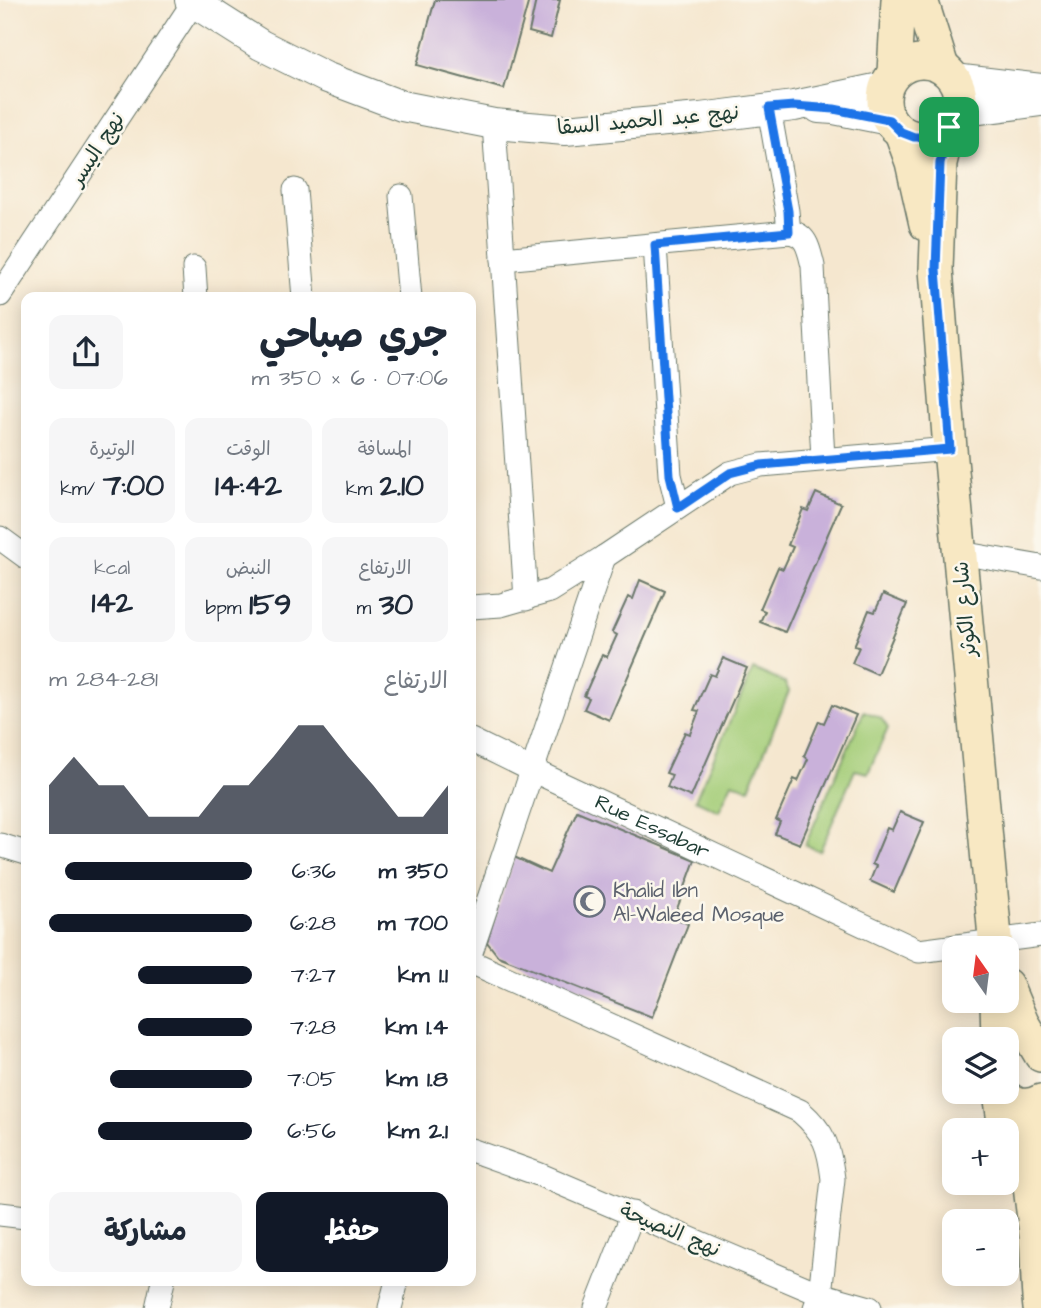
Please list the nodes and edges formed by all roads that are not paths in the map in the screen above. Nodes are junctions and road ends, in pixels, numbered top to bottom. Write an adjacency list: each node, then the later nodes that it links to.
1 (898, 0): 5 (main road)
2 (920, 0): 4 (main road)
3 (191, 1): 10 (street, نهج عبد الحميد السقا); 22 (street, نهج اليسر)
4 (948, 73): 5 (main road); 6 (street); 9 (main road)
5 (890, 80): 8 (street, نهج عبد الحميد السقا); 11 (main road)
6 (1041, 89)
7 (1041, 100): 9 (street)
8 (781, 107): 10 (street, نهج عبد الحميد السقا); 11 (street, نهج عبد الحميد السقا); 14 (street)
9 (953, 119): 11 (main road); 18 (main road, شارع الكوثر)
10 (494, 124): 16 (street)
11 (895, 126): 18 (main road, شارع الكوثر)
12 (295, 190): 20 (street)
13 (401, 196): 21 (street)
14 (789, 232): 15 (street); 24 (street)
15 (655, 245): 16 (street); 25 (street)
16 (503, 259): 31 (street)
17 (194, 268): 19 (street)
18 (936, 269): 23 (main road, شارع الكوثر)
19 (196, 292)
20 (304, 292)
21 (409, 292)
22 (0, 295)
23 (950, 449): 24 (street); 28 (main road, شارع الكوثر)
24 (823, 459): 25 (street)
25 (678, 508): 29 (street)
26 (0, 538): 27 (street)
27 (21, 553)
28 (960, 553): 30 (street); 38 (main road, شارع الكوثر)
29 (604, 557): 31 (street); 34 (street)
30 (1041, 567)
31 (526, 599): 32 (street)
32 (476, 607)
33 (476, 742): 34 (street, Rue Essabar)
34 (532, 770): 39 (street); 41 (street, Rue Essabar)
35 (0, 845): 36 (street)
36 (21, 851)
37 (1041, 935): 40 (street, Rue Essabar)
38 (994, 936)
39 (476, 937)
40 (1019, 940)
41 (942, 949)
42 (476, 964): 57 (street)
43 (1018, 1013): 45 (main road)
44 (1019, 1053): 45 (main road)
45 (1041, 1055)
46 (1041, 1101): 47 (main road)
47 (1016, 1104)
48 (1041, 1107): 56 (main road)
49 (476, 1152): 51 (street, نهج النصيحة)
50 (1014, 1195): 56 (main road)
51 (633, 1213): 57 (street, نهج النصيحة); 60 (street)
52 (0, 1214): 53 (street)
53 (21, 1216)
54 (162, 1286): 58 (street)
55 (396, 1286): 59 (street)
56 (1039, 1300)
57 (817, 1301): 61 (street, نهج النصيحة)
58 (158, 1308)
59 (390, 1308)
60 (596, 1308)
61 (870, 1308)

